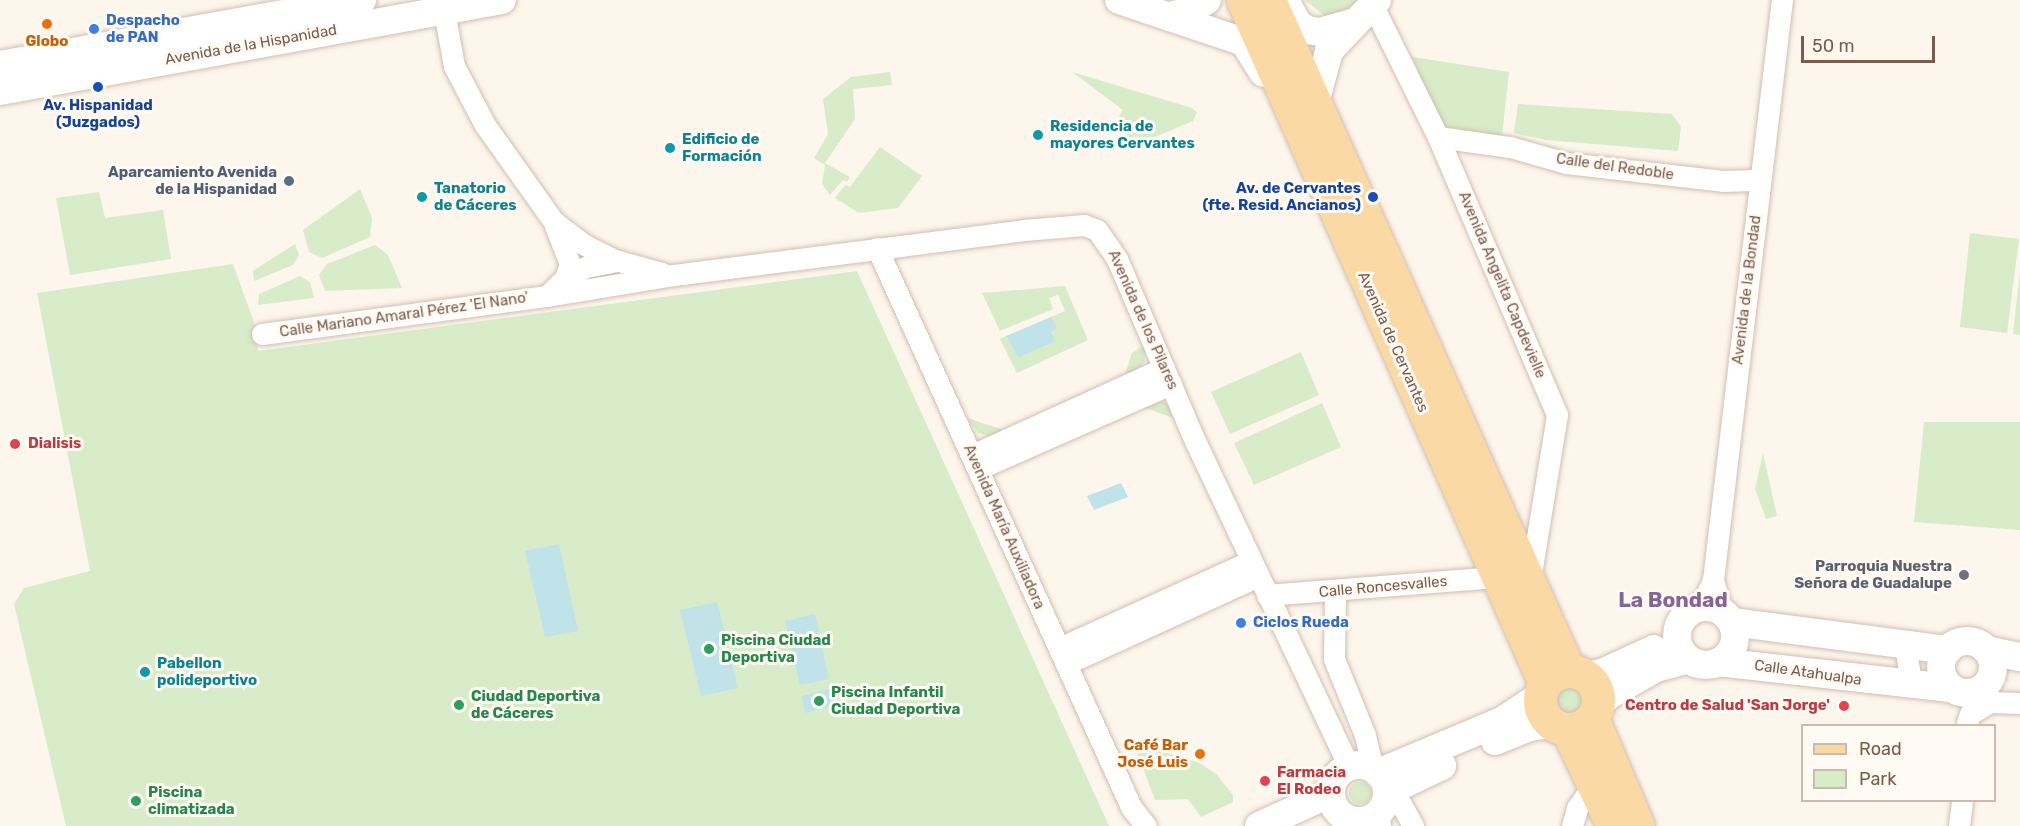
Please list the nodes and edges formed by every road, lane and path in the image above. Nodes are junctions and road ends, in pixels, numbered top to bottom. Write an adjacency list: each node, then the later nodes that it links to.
1 (362, 0): 12 (main road, Avenida de la Hispanidad)
2 (502, 0): 9 (main road, Avenida de la Hispanidad)
3 (1119, 0): 11 (main road)
4 (1207, 0): 11 (main road)
5 (1243, 0): 13 (main road, Avenida de Cervantes)
6 (1269, 0): 14 (main road, Avenida de Cervantes)
7 (1285, 0): 10 (main road)
8 (1782, 0): 16 (street, Avenida de la Bondad)
9 (443, 6): 12 (main road, Avenida de la Hispanidad); 17 (street)
10 (1367, 9): 14 (main road); 15 (street, Avenida Angelita Capdevielle)
11 (1170, 16): 13 (main road)
12 (6, 76)
13 (1278, 82): 26 (main road, Avenida de Cervantes)
14 (1315, 103): 27 (main road, Avenida de Cervantes)
15 (1438, 137): 16 (street, Calle del Redoble); 27 (street, Avenida Angelita Capdevielle)
16 (1760, 188): 30 (street, Avenida de la Bondad)
17 (554, 222): 19 (street); 21 (street)
18 (877, 248): 20 (street, Avenida de los Pilares); 23 (street, Avenida de los Pilares); 24 (street, Avenida María Auxiliadora)
19 (593, 256): 20 (street, Calle Mariano Amaral Pérez 'El Nano'); 21 (street, Calle Mariano Amaral Pérez 'El Nano')
20 (674, 275): 21 (street)
21 (573, 284): 22 (street, Calle Mariano Amaral Pérez 'El Nano')
22 (262, 334)
23 (1168, 376): 24 (street); 25 (street, Avenida de los Pilares)
24 (975, 462): 34 (street, Avenida María Auxiliadora)
25 (1254, 568): 29 (street, Avenida de los Pilares); 34 (street)
26 (1498, 577): 28 (street, Calle Roncesvalles); 40 (main road, Avenida de Cervantes)
27 (1530, 581): 40 (main road, Avenida de Cervantes)
28 (1335, 593): 29 (street, Calle Roncesvalles); 43 (street)
29 (1267, 595): 43 (street, Avenida de los Pilares)
30 (1718, 614): 31 (main road); 32 (main road); 37 (main road)
31 (1677, 631): 36 (main road); 40 (main road)
32 (1905, 646): 33 (main road); 38 (street)
33 (1948, 650): 39 (main road); 39 (main road)
34 (1063, 656): 45 (street, Avenida María Auxiliadora)
35 (2019, 657): 39 (main road, Calle Atahualpa)
36 (1689, 659): 37 (main road); 40 (main road)
37 (1718, 662): 38 (main road, Calle Atahualpa)
38 (1899, 685): 39 (main road, Calle Atahualpa)
39 (1973, 693): 41 (street); 41 (street)
40 (1568, 701): 42 (main road); 43 (main road); 52 (main road)
41 (2016, 703)
42 (1594, 784): 46 (street); 51 (main road)
43 (1365, 799): 48 (main road); 49 (main road); 50 (street, Avenida de los Pilares)
44 (1962, 802): 53 (street)
45 (1132, 817): 47 (street, Avenida María Auxiliadora)
46 (1570, 822)
47 (1146, 826)
48 (1259, 826)
49 (1303, 826)
50 (1413, 826)
51 (1613, 826)
52 (1638, 826)
53 (1959, 826)

